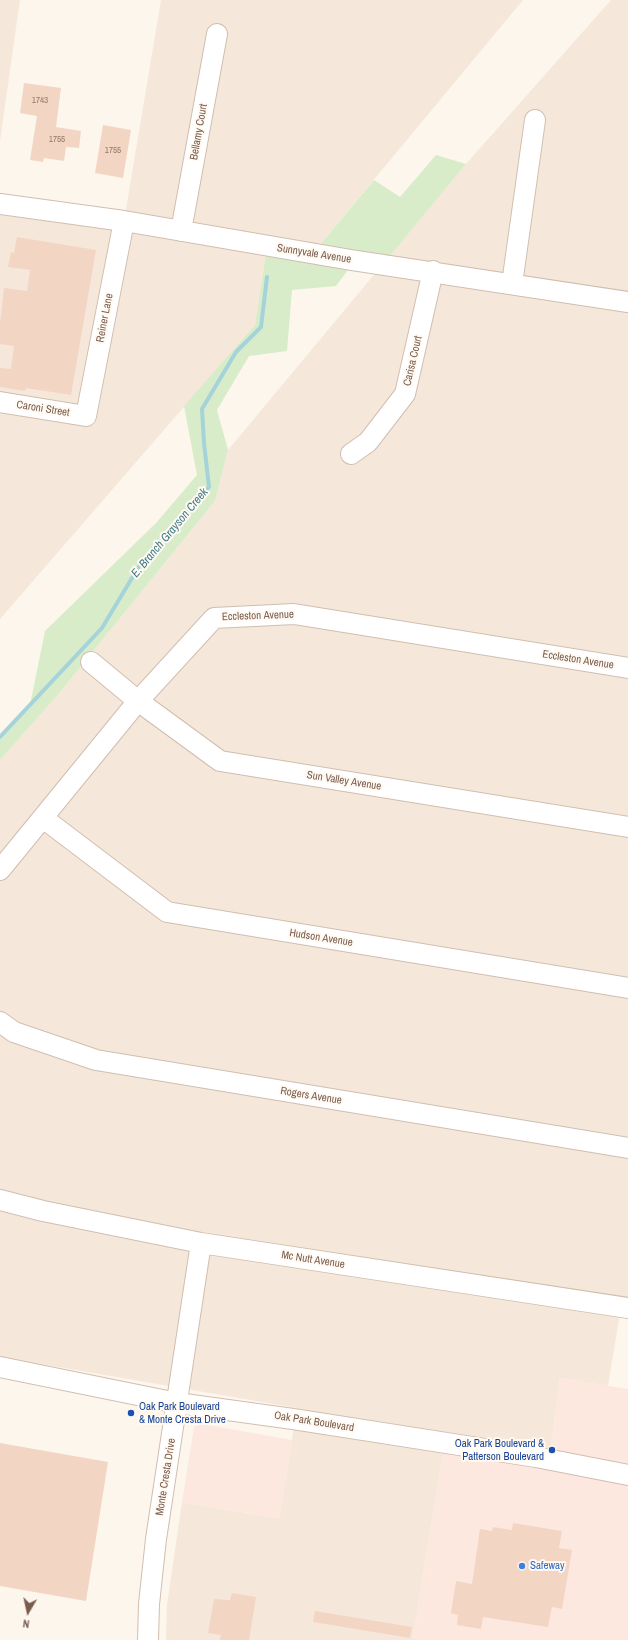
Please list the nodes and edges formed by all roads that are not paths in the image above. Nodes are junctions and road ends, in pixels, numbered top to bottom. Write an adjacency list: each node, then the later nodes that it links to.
1 (217, 34): 5 (street, Bellamy Court)
2 (535, 120): 7 (street)
3 (0, 204): 4 (street, Sunnyvale Avenue)
4 (124, 221): 5 (street, Sunnyvale Avenue); 10 (street, Reiner Lane)
5 (181, 231): 6 (street, Sunnyvale Avenue)
6 (433, 271): 7 (street, Sunnyvale Avenue); 11 (street, Carisa Court)
7 (512, 284): 8 (street, Sunnyvale Avenue)
8 (628, 302)
9 (0, 402): 10 (street, Caroni Street)
10 (86, 416)
11 (351, 454)
12 (91, 662): 14 (street, Sun Valley Avenue)
13 (628, 668): 14 (street, Eccleston Avenue)
14 (138, 701): 15 (street, Eccleston Avenue); 16 (street, Sun Valley Avenue)
15 (43, 818): 17 (street, Eccleston Avenue); 18 (street, Hudson Avenue)
16 (628, 827)
17 (0, 870)
18 (628, 988)
19 (0, 1022): 20 (street, Rogers Avenue)
20 (628, 1148)
21 (0, 1200): 22 (street, Mc Nutt Avenue)
22 (201, 1243): 23 (street, Mc Nutt Avenue); 25 (street, Monte Cresta Drive)
23 (628, 1308)
24 (0, 1367): 25 (street, Oak Park Boulevard)
25 (177, 1403): 26 (street, Oak Park Boulevard); 27 (street, Monte Cresta Drive)
26 (628, 1475)
27 (148, 1640)

